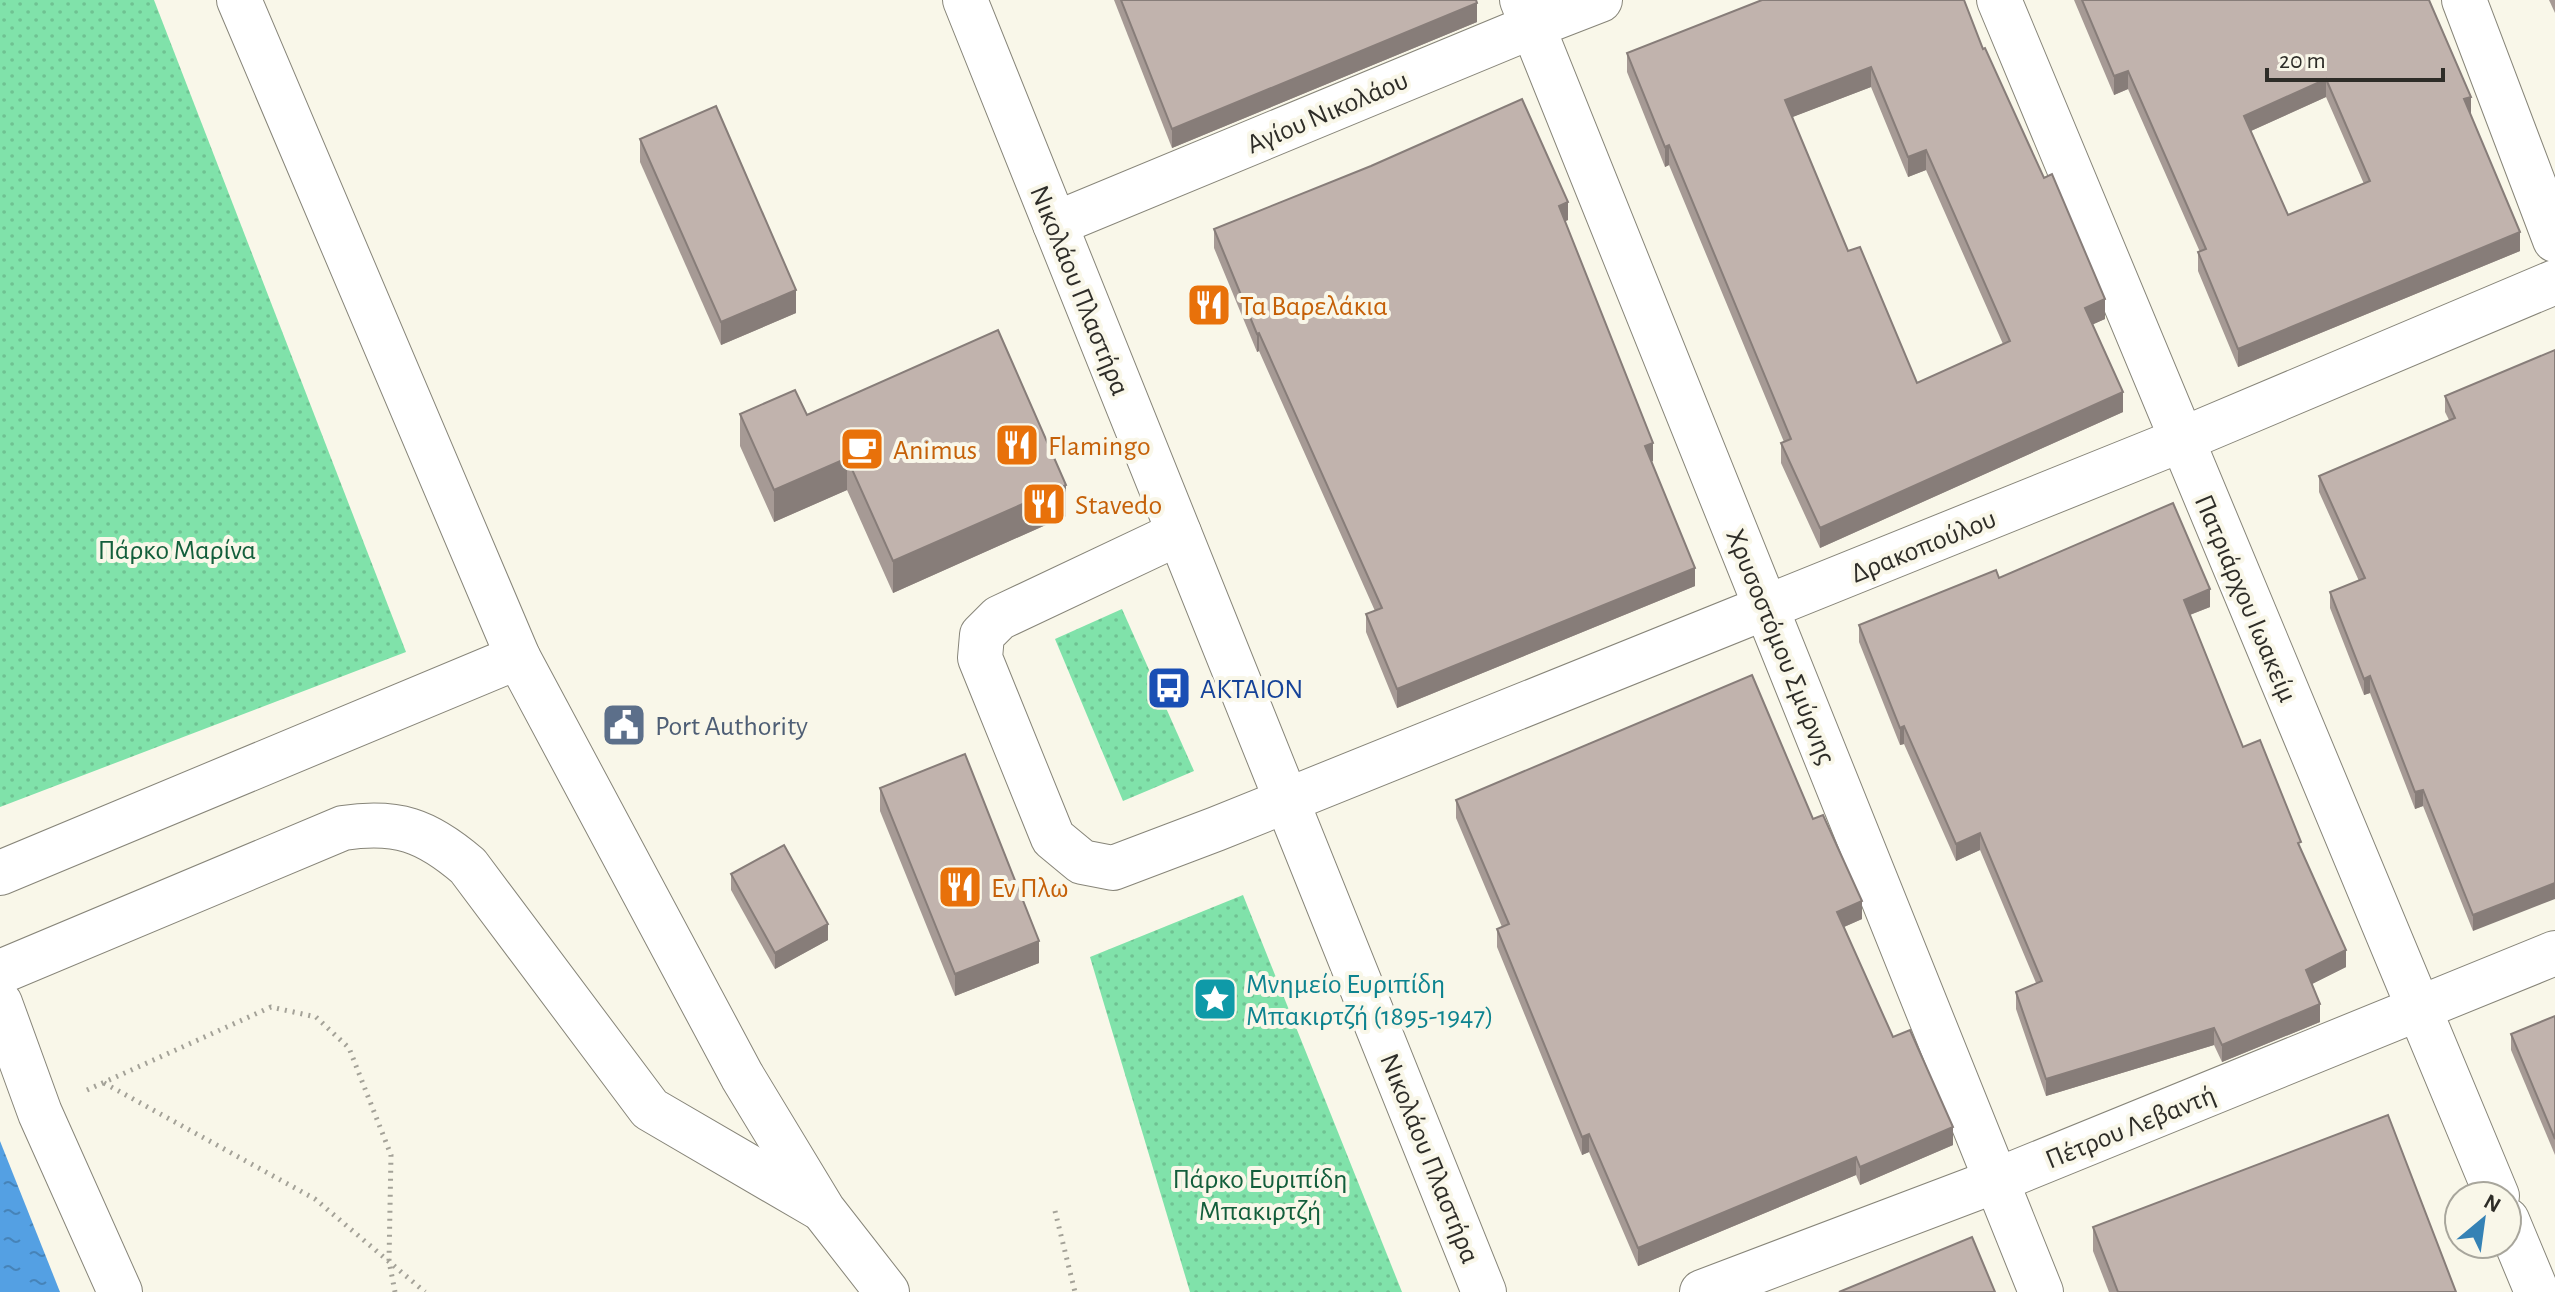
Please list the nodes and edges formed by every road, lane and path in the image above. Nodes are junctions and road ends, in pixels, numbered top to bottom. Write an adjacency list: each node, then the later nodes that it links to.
1 (239, 0): 13 (street)
2 (965, 0): 7 (street, Νικολάου Πλαστήρα)
3 (1600, 0): 6 (street, Αγίου Νικολάου)
4 (1999, 0): 10 (street, Πατριάρχου Ιωακείμ)
5 (2464, 0): 8 (street)
6 (1527, 13): 7 (street, Αγίου Νικολάου); 12 (street, Χρυσοστόμου Σμύρνης)
7 (1055, 224): 11 (street, Νικολάου Πλαστήρα)
8 (2555, 240)
9 (2555, 282): 10 (street, Δρακοπούλου)
10 (2181, 440): 12 (street, Δρακοπούλου); 19 (street, Πατριάρχου Ιωακείμ)
11 (1179, 533): 14 (street, Νικολάου Πλαστήρα); 14 (street, Δρακοπούλου)
12 (1767, 608): 14 (street, Δρακοπούλου); 23 (street, Χρυσοστόμου Σμύρνης)
13 (518, 657): 15 (street); 24 (street)
14 (1287, 799): 33 (street, Νικολάου Πλαστήρα)
15 (0, 873)
16 (2555, 953): 19 (street, Πέτρου Λεβαντή)
17 (0, 972): 24 (street)
18 (0, 1003): 21 (street)
19 (2418, 1009): 22 (street, Πατριάρχου Ιωακείμ); 23 (street, Πέτρου Λεβαντή)
20 (103, 1082): 21 (path); 27 (path); 27 (path)
21 (40, 1113): 28 (street)
22 (2490, 1180)
23 (1995, 1181): 34 (street, Πέτρου Λεβαντή); 35 (street, Χρυσοστόμου Σμύρνης)
24 (823, 1210): 31 (street)
25 (1055, 1211): 32 (path)
26 (2523, 1258): 36 (street)
27 (389, 1261): 29 (path); 30 (path)
28 (120, 1292)
29 (395, 1292)
30 (425, 1292)
31 (887, 1292)
32 (1075, 1292)
33 (1484, 1292)
34 (1702, 1292)
35 (2041, 1292)
36 (2537, 1292)

